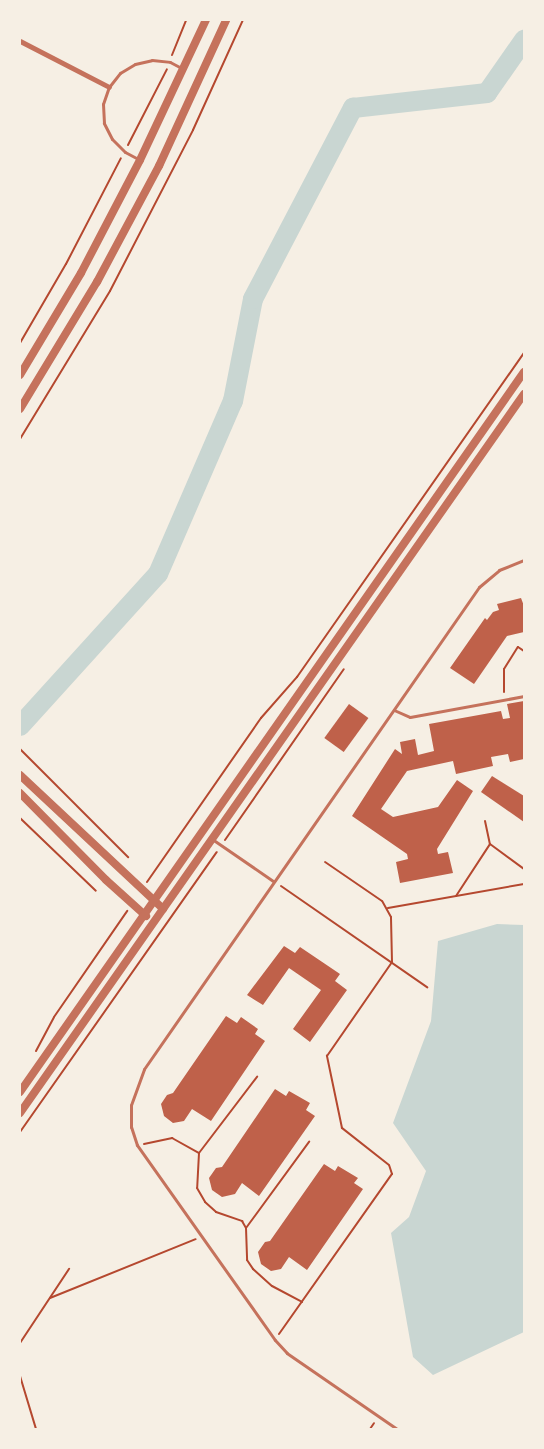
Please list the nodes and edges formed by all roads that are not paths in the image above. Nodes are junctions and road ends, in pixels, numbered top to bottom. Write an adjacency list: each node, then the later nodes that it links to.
1 (206, 20): 4 (street)
2 (226, 20): 10 (street)
3 (20, 41): 5 (street)
4 (184, 69): 5 (lane); 6 (street)
5 (109, 87): 6 (lane)
6 (140, 160): 8 (street)
7 (524, 372): 18 (street)
8 (20, 375)
9 (524, 394): 16 (street)
10 (20, 409)
11 (524, 560): 13 (lane)
12 (524, 696): 13 (lane)
13 (394, 710): 17 (lane)
14 (20, 775): 18 (street)
15 (20, 793): 20 (street)
16 (212, 839): 17 (lane); 19 (street)
17 (273, 881): 24 (lane)
18 (152, 902): 19 (street); 20 (street)
19 (163, 909): 21 (street)
20 (144, 914): 21 (street); 22 (street)
21 (154, 921): 23 (street)
22 (20, 1092)
23 (20, 1113)
24 (397, 1429)

